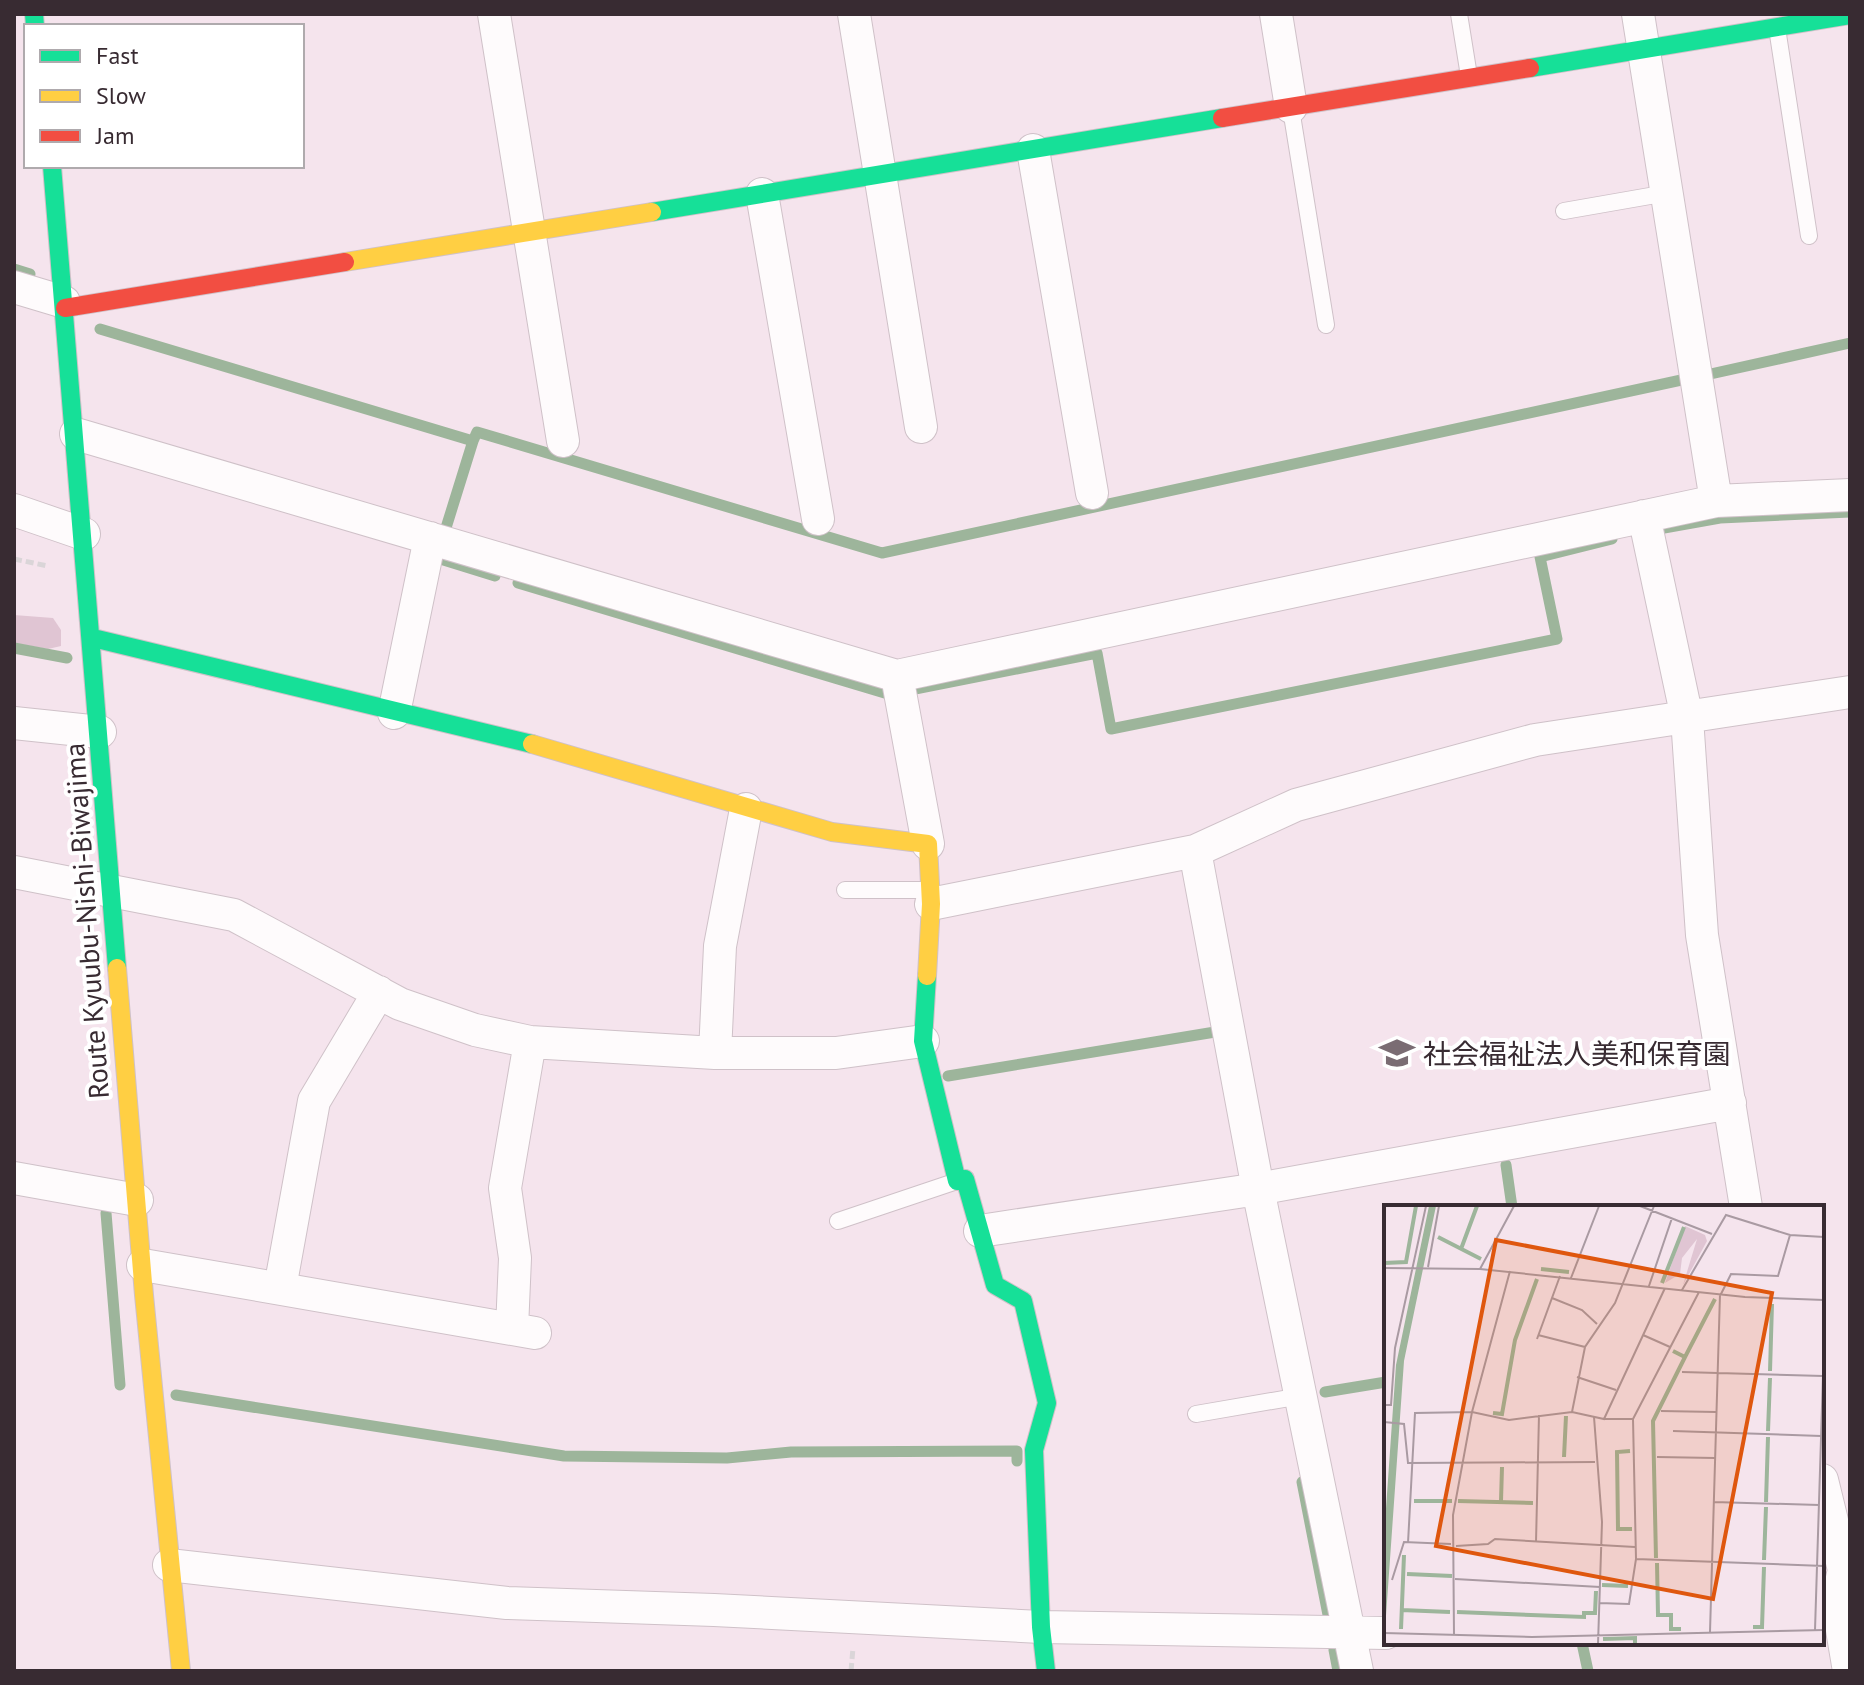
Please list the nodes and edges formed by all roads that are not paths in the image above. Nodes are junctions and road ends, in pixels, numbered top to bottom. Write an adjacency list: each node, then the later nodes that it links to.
1 (494, 14): 17 (street)
2 (854, 14): 13 (street)
3 (1276, 14): 10 (street)
4 (1459, 14): 9 (lane)
5 (1638, 14): 8 (street)
6 (1850, 15): 7 (street)
7 (1777, 27): 8 (street); 18 (lane)
8 (1644, 49): 9 (street); 14 (street)
9 (1469, 78): 10 (street)
10 (1291, 107): 11 (street); 21 (lane)
11 (1033, 150): 13 (street); 25 (street)
12 (52, 168): 20 (street, Route Kyuubu-Nishi-Biwajima)
13 (880, 175): 15 (street); 22 (street)
14 (1667, 193): 16 (lane); 27 (street)
15 (762, 194): 17 (street); 30 (street)
16 (1564, 211)
17 (529, 232): 20 (street); 24 (street)
18 (1809, 236)
19 (14, 287): 20 (street)
20 (64, 305): 23 (street, Route Kyuubu-Nishi-Biwajima)
21 (1326, 325)
22 (921, 427)
23 (76, 434): 31 (street, Route Kyuubu-Nishi-Biwajima); 32 (street)
24 (563, 441)
25 (1092, 493)
26 (1850, 495): 27 (street)
27 (1716, 501): 29 (street)
28 (14, 510): 31 (street)
29 (1644, 516): 34 (street); 37 (street)
30 (818, 519)
31 (84, 534): 33 (street, Route Kyuubu-Nishi-Biwajima)
32 (430, 538): 34 (street); 36 (street)
33 (93, 638): 36 (street); 39 (street, Route Kyuubu-Nishi-Biwajima)
34 (897, 676): 41 (street)
35 (1850, 692): 37 (street)
36 (394, 713): 40 (street)
37 (1687, 718): 42 (street); 51 (street)
38 (14, 723): 39 (street)
39 (100, 732): 45 (street, Route Kyuubu-Nishi-Biwajima)
40 (746, 809): 41 (street); 50 (street)
41 (928, 844): 46 (street)
42 (1195, 851): 46 (street); 54 (street)
43 (14, 872): 45 (street)
44 (845, 890): 46 (lane)
45 (111, 891): 47 (street); 55 (street, Route Kyuubu-Nishi-Biwajima)
46 (930, 897): 48 (street)
47 (379, 992): 49 (street); 60 (street)
48 (923, 1041): 50 (street); 53 (street)
49 (530, 1042): 50 (street); 60 (street)
50 (715, 1053)
51 (1730, 1103): 54 (street); 56 (street)
52 (14, 1178): 55 (street)
53 (957, 1181): 57 (lane); 58 (street)
54 (1258, 1189): 58 (street); 61 (street)
55 (137, 1200): 59 (street, Route Kyuubu-Nishi-Biwajima)
56 (1746, 1205)
57 (838, 1221)
58 (980, 1231): 66 (street)
59 (143, 1265): 60 (street); 64 (street, Route Kyuubu-Nishi-Biwajima)
60 (280, 1288)
61 (1301, 1396): 62 (lane); 68 (street)
62 (1196, 1414)
63 (1824, 1493): 65 (street)
64 (169, 1565): 66 (street); 69 (street, Route Kyuubu-Nishi-Biwajima)
65 (1838, 1585): 72 (street)
66 (1041, 1627): 68 (street); 70 (street)
67 (1384, 1633): 68 (street)
68 (1350, 1634): 71 (street)
69 (181, 1671)
70 (1046, 1671)
71 (1357, 1671)
72 (1849, 1671)

